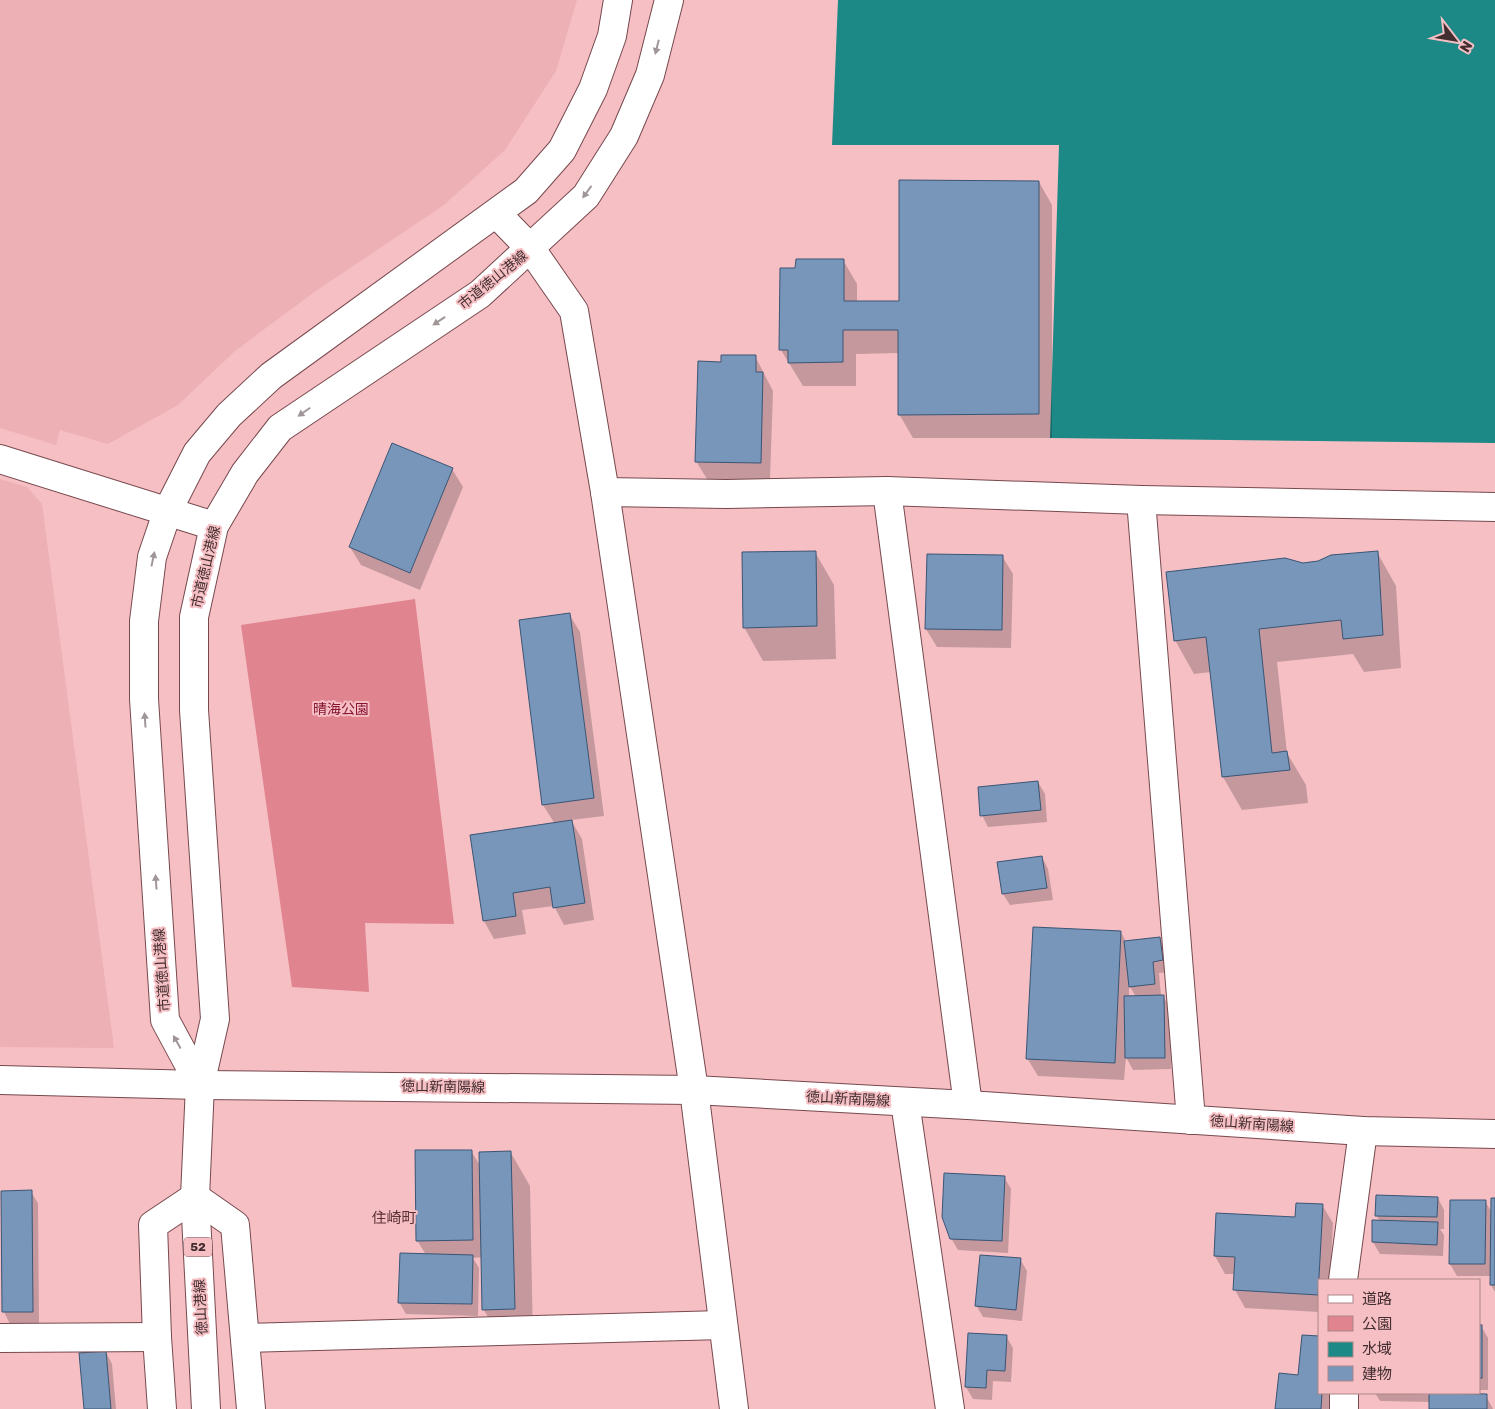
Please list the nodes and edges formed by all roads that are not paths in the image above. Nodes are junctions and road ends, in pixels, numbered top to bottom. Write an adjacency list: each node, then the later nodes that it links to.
1 (618, 0): 3 (street, 市道徳山港線)
2 (669, 0): 4 (street, 市道徳山港線, one-way to 4)
3 (497, 214): 4 (street); 10 (street, 市道徳山港線)
4 (531, 249): 7 (street); 11 (street, 市道徳山港線, one-way to 11)
5 (0, 459): 10 (street)
6 (887, 491): 7 (street); 8 (street); 16 (street)
7 (605, 492): 14 (street)
8 (1141, 500): 9 (street); 17 (street)
9 (1495, 506)
10 (168, 510): 11 (street); 13 (street, 市道徳山港線, one-way to 10)
11 (214, 526): 13 (street, 市道徳山港線)
12 (0, 1080): 13 (street, 徳山新南陽線)
13 (200, 1084): 14 (street, 徳山新南陽線); 20 (street, 徳山港線 / 52)
14 (694, 1090): 15 (street, 徳山新南陽線); 22 (street)
15 (905, 1102): 16 (street, 徳山新南陽線); 31 (street)
16 (968, 1105): 17 (street, 徳山新南陽線)
17 (1191, 1120): 18 (street, 徳山新南陽線)
18 (1363, 1131): 19 (street, 徳山新南陽線); 21 (street)
19 (1495, 1134)
20 (195, 1197): 23 (street); 25 (street); 28 (street, 徳山港線 / 52)
21 (1343, 1279)
22 (723, 1325): 25 (street); 30 (street)
23 (157, 1337): 24 (street); 27 (street)
24 (0, 1338)
25 (245, 1338): 29 (street)
26 (1344, 1394): 32 (street)
27 (162, 1409)
28 (206, 1409)
29 (251, 1409)
30 (734, 1409)
31 (950, 1409)
32 (1344, 1409)

